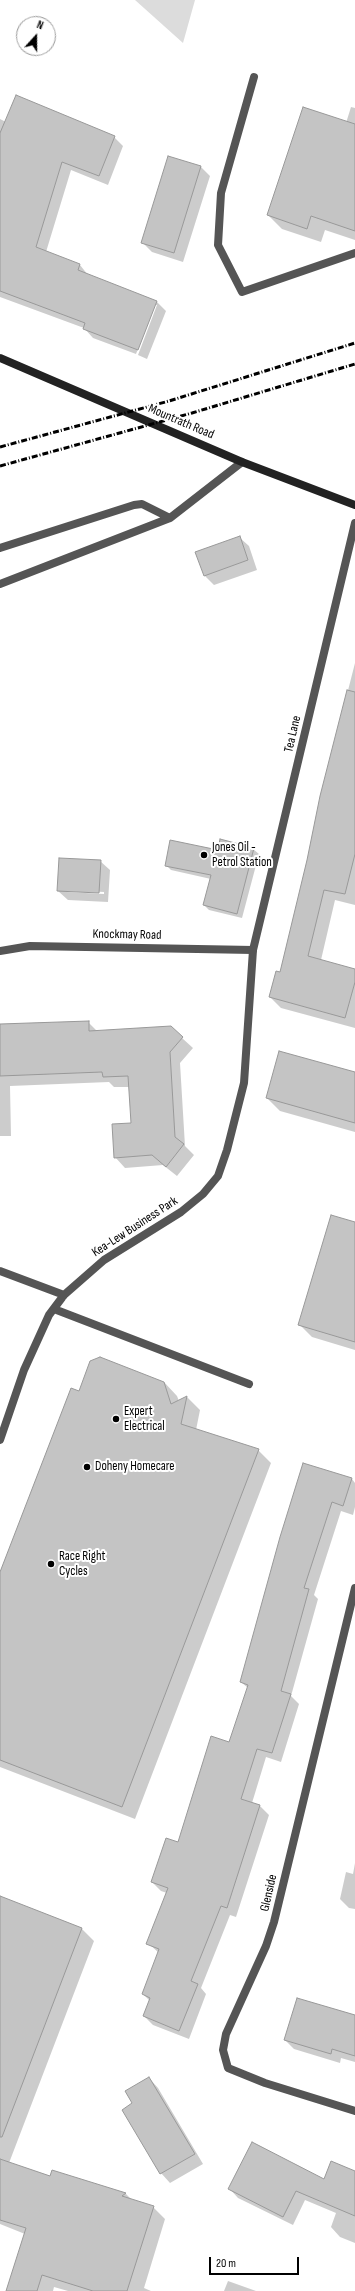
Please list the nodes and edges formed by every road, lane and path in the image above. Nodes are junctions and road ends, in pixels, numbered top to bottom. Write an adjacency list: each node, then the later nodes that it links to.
1 (254, 77): 2 (street)
2 (355, 252)
3 (0, 358): 4 (main road, Mountrath Road)
4 (242, 462): 5 (main road, Mountrath Road); 6 (street)
5 (355, 505)
6 (170, 518): 8 (street); 9 (street)
7 (355, 523): 10 (street, Tea Lane)
8 (0, 548)
9 (0, 584)
10 (253, 950): 11 (street, Knockmay Road); 13 (street, Kea-Lew Business Park)
11 (0, 951)
12 (0, 1271): 13 (street)
13 (64, 1295): 14 (street, Kea-Lew Business Park)
14 (54, 1309): 15 (street); 16 (street, Kea-Lew Business Park)
15 (249, 1384)
16 (0, 1440)
17 (355, 1588): 18 (street, Glenside)
18 (355, 2111)

